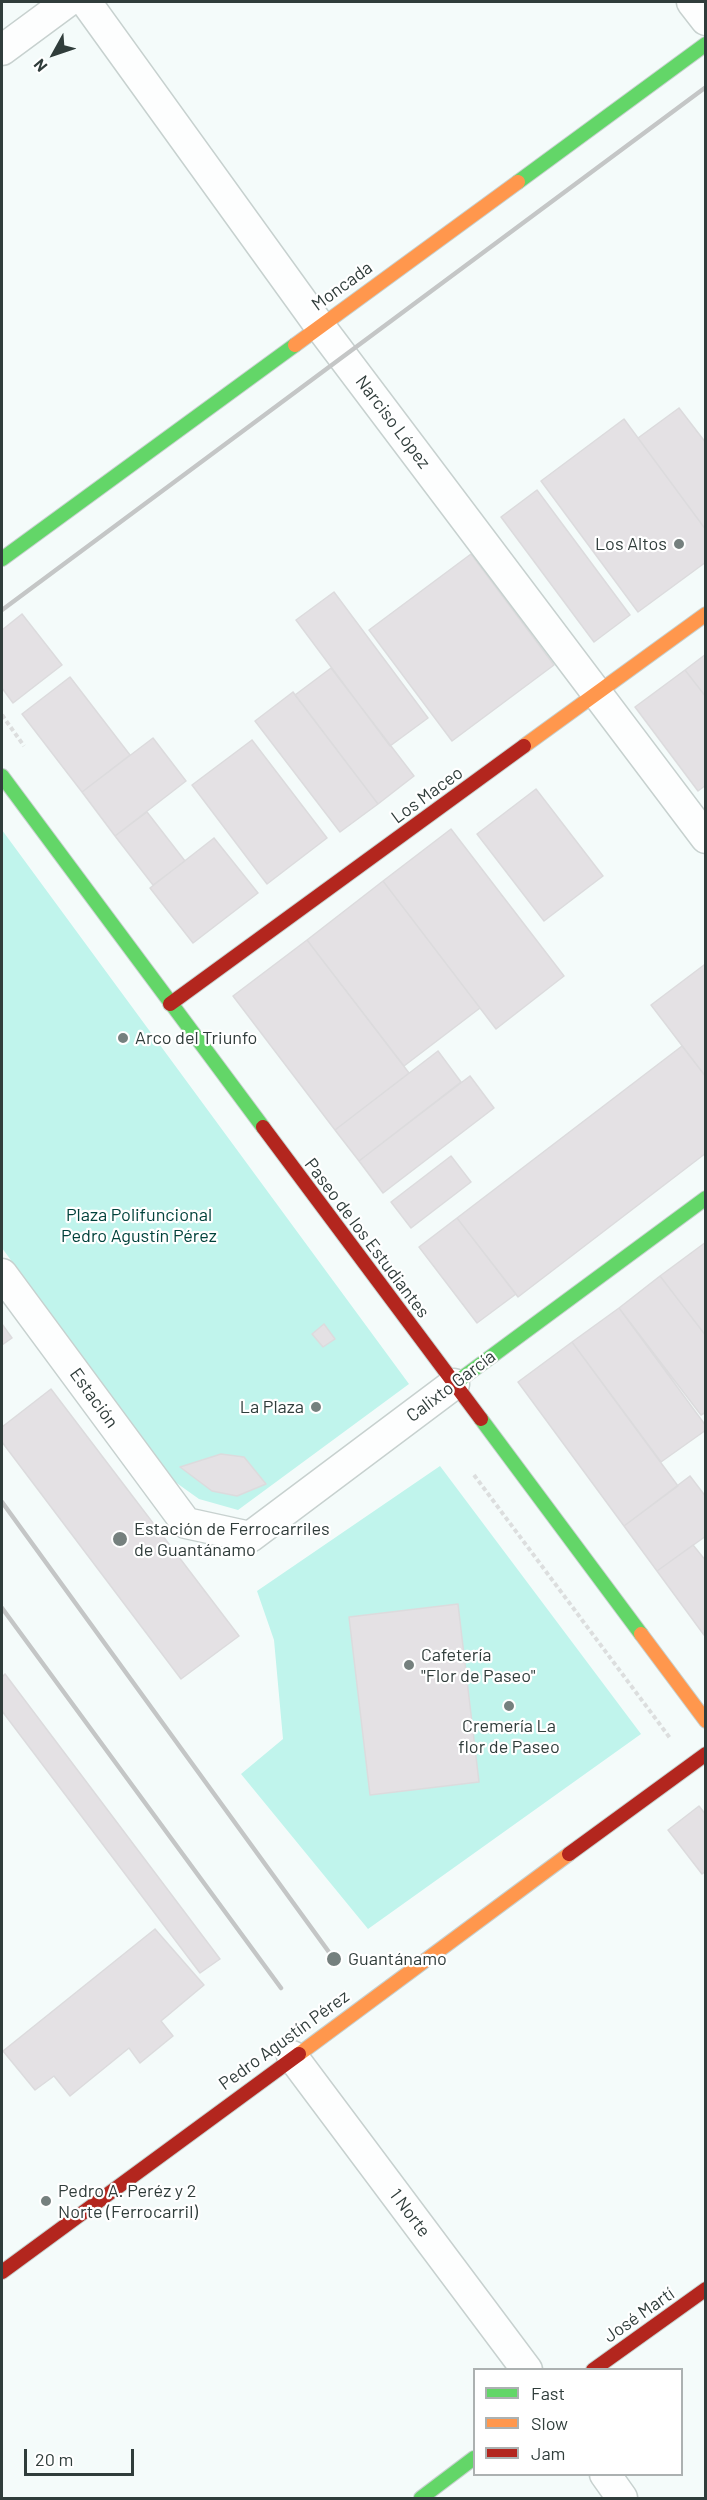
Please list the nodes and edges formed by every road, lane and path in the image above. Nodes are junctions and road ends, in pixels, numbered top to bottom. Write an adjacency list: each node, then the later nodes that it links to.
1 (67, 2): 6 (street)
2 (86, 2): 7 (street, Narciso López)
3 (692, 2): 4 (street)
4 (705, 20)
5 (705, 44): 7 (main road, Moncada)
6 (2, 50)
7 (319, 325): 8 (main road, Moncada); 10 (street, Narciso López)
8 (2, 559)
9 (705, 614): 10 (main road, Los Maceo)
10 (598, 693): 12 (street, Narciso López); 13 (main road, Los Maceo)
11 (2, 776): 13 (main road, Paseo de los Estudiantes)
12 (705, 838)
13 (170, 1005): 16 (main road, Paseo de los Estudiantes)
14 (705, 1198): 16 (main road, Calixto García)
15 (2, 1274): 17 (street, Estación)
16 (454, 1384): 17 (street, Calixto García); 18 (main road, Paseo de los Estudiantes)
17 (186, 1523)
18 (705, 1721)
19 (705, 1754): 20 (main road, Pedro Agustín Pérez)
20 (292, 2056): 21 (main road, Pedro Agustín Pérez); 23 (street, 1 Norte)
21 (2, 2272)
22 (705, 2289): 24 (main road, José Martí)
23 (526, 2368)
24 (595, 2368)
25 (473, 2459): 27 (main road)
26 (606, 2476): 28 (street)
27 (421, 2499)
28 (622, 2499)

